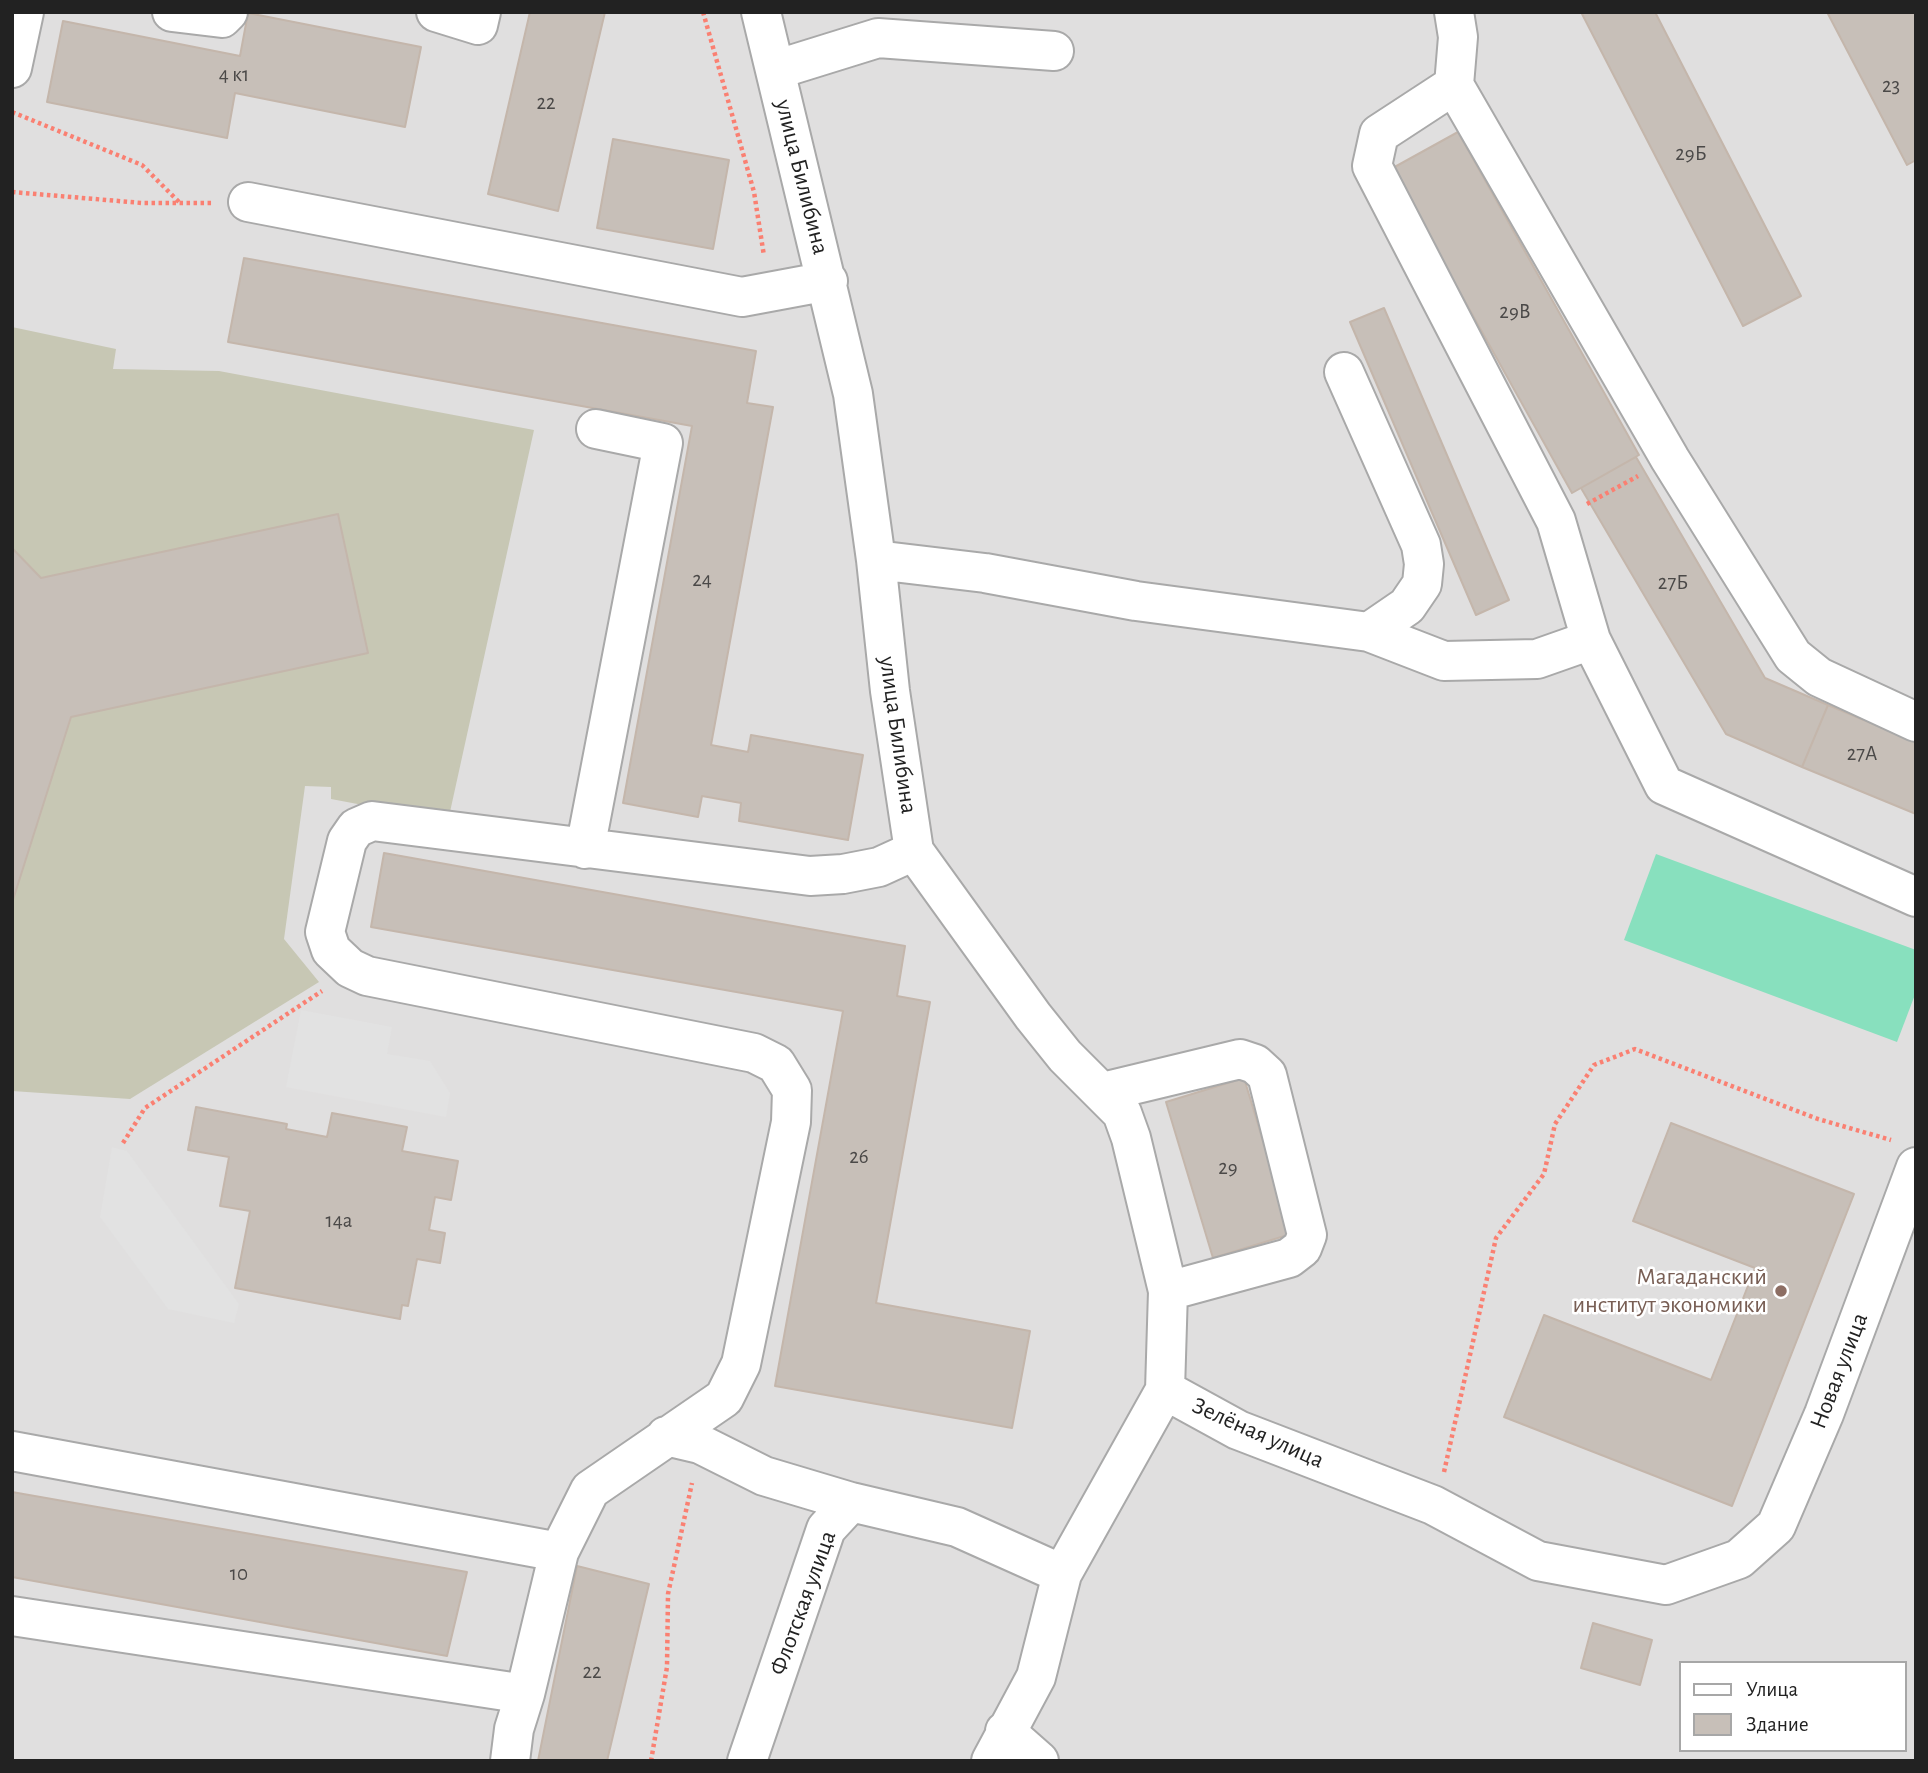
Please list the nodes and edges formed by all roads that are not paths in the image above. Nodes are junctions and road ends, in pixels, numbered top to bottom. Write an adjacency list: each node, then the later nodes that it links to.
1 (24, 12): 9 (street)
2 (172, 12): 3 (street)
3 (228, 12)
4 (436, 12): 5 (street)
5 (481, 12)
6 (761, 12): 10 (street, улица Билибина)
7 (1454, 12): 11 (street)
8 (1054, 51): 10 (street)
9 (12, 68)
10 (775, 70): 13 (street, улица Билибина)
11 (1454, 85): 18 (street); 19 (street)
12 (248, 202): 13 (street)
13 (828, 281): 16 (street, улица Билибина)
14 (1344, 372): 17 (street)
15 (596, 429): 20 (street)
16 (876, 560): 17 (street); 21 (street, улица Билибина)
17 (1369, 632): 18 (street)
18 (1591, 640): 22 (street)
19 (1916, 722)
20 (585, 849): 21 (street); 27 (street)
21 (914, 852): 23 (street, улица Билибина)
22 (1916, 897)
23 (1103, 1092): 25 (street, улица Билибина); 25 (street)
24 (1910, 1155): 31 (street, Новая улица)
25 (1168, 1291): 26 (street, улица Билибина)
26 (1165, 1390): 31 (street, Зелёная улица); 32 (street, Зелёная улица)
27 (683, 1440): 29 (street); 30 (street)
28 (12, 1451): 30 (street)
29 (851, 1502): 32 (street, Флотская улица); 37 (street, Флотская улица)
30 (559, 1552): 34 (street)
31 (1739, 1559)
32 (1062, 1574): 35 (street, Зелёная улица)
33 (12, 1616): 34 (street)
34 (525, 1694): 36 (street)
35 (998, 1746): 38 (street)
36 (510, 1761)
37 (747, 1761)
38 (1039, 1761)

